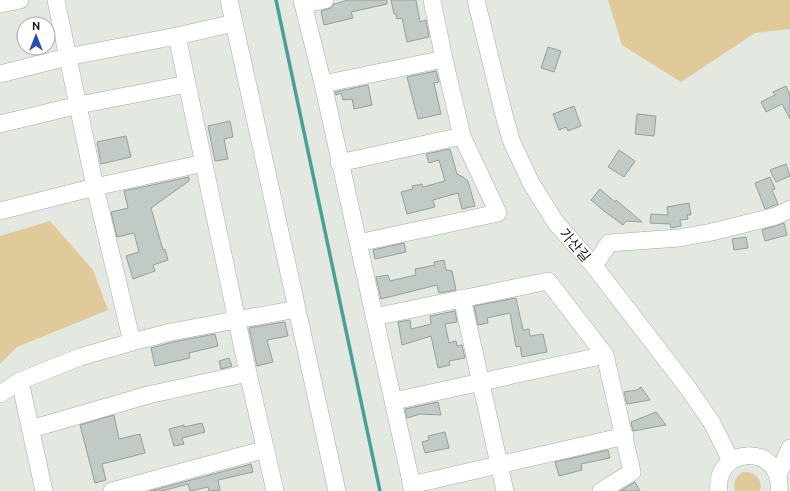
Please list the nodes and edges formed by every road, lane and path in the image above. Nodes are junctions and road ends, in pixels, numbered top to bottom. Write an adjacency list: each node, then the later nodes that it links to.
1 (20, 0): 8 (street)
2 (56, 0): 11 (street)
3 (229, 0): 9 (street)
4 (324, 0): 7 (street)
5 (432, 0): 12 (street)
6 (476, 0): 25 (street, 가산길)
7 (302, 2): 15 (street)
8 (0, 4)
9 (234, 23): 10 (street); 27 (street)
10 (177, 36): 11 (street); 14 (street)
11 (67, 57): 13 (street); 16 (street)
12 (444, 59): 15 (street); 18 (street)
13 (0, 74)
14 (187, 84): 16 (street); 19 (street)
15 (323, 84): 20 (street)
16 (79, 106): 17 (street); 21 (street)
17 (0, 124)
18 (462, 136): 20 (street); 24 (street)
19 (204, 163): 21 (street); 29 (street)
20 (339, 163): 24 (street)
21 (95, 187): 23 (street); 30 (street)
22 (790, 209): 25 (street)
23 (0, 211)
24 (358, 243): 28 (street)
25 (594, 266): 41 (street, 가산길)
26 (462, 298): 28 (street); 31 (street); 34 (street)
27 (297, 309): 29 (street); 48 (street)
28 (374, 318): 36 (street)
29 (237, 320): 30 (street); 32 (street)
30 (132, 342): 33 (street)
31 (605, 355): 34 (street); 38 (street)
32 (248, 373): 37 (street); 40 (street)
33 (20, 381): 35 (street); 37 (street)
34 (481, 382): 36 (street); 42 (street)
35 (0, 394)
36 (394, 401): 44 (street)
37 (31, 429): 45 (street)
38 (625, 436): 42 (street); 50 (street)
39 (790, 448): 43 (street)
40 (266, 449): 46 (street); 47 (street)
41 (731, 460): 43 (street); 51 (street)
42 (499, 465): 44 (street); 49 (street)
43 (778, 483)
44 (412, 488)
45 (44, 491)
46 (112, 491)
47 (275, 491)
48 (336, 491)
49 (505, 491)
50 (601, 491)
51 (719, 491)

